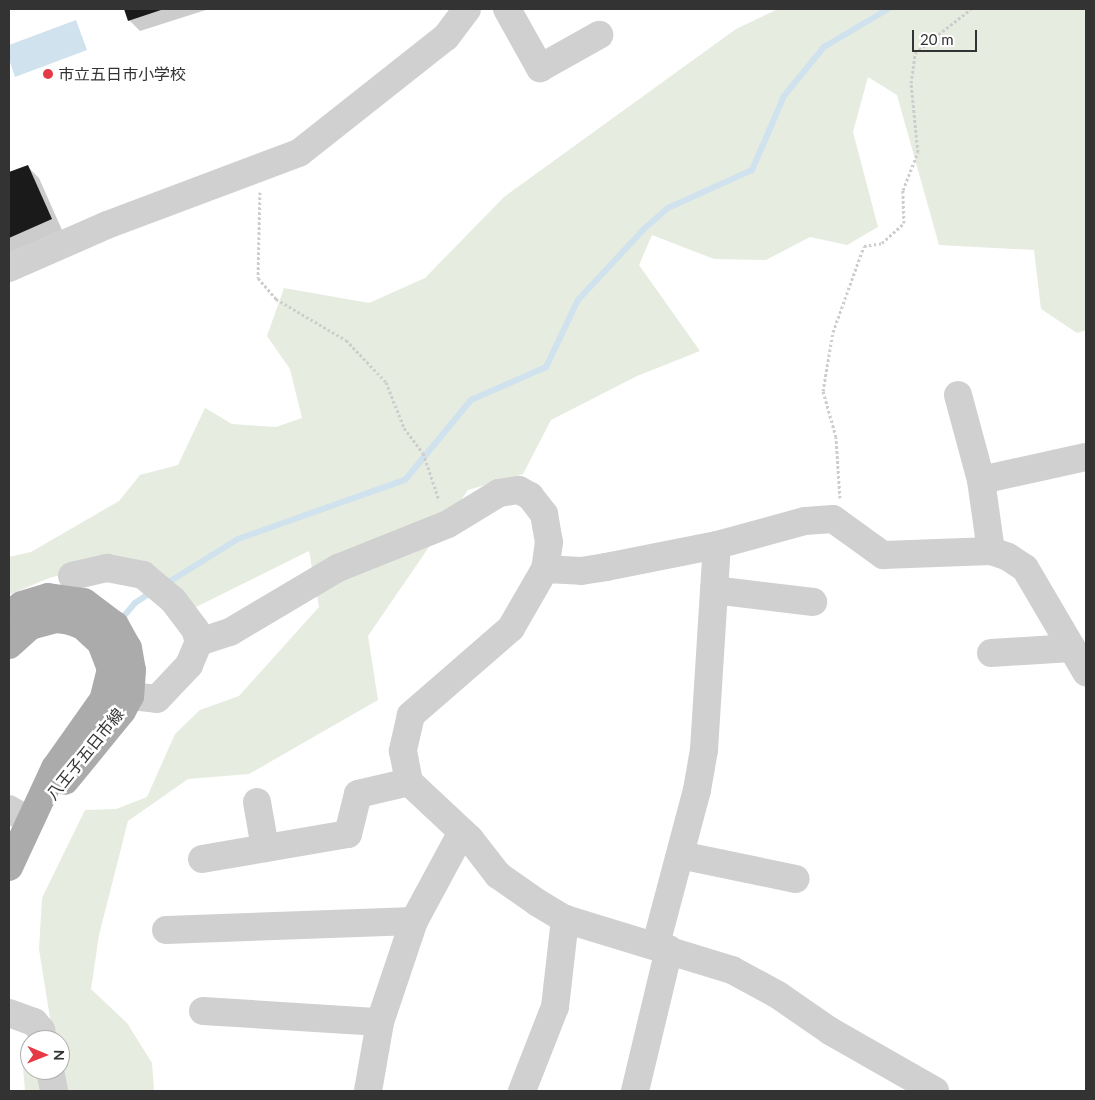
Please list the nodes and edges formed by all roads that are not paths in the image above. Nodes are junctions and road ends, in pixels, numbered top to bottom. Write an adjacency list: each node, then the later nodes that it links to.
1 (467, 9): 4 (street)
2 (506, 9): 3 (street)
3 (598, 35)
4 (9, 268)
5 (958, 395): 7 (street)
6 (1086, 456): 7 (street)
7 (981, 480): 9 (street)
8 (717, 545): 9 (street); 10 (street); 12 (street)
9 (991, 551): 17 (street)
10 (545, 569): 15 (street); 21 (street)
11 (72, 576): 15 (street)
12 (714, 590): 13 (street); 26 (street)
13 (813, 602)
14 (9, 615): 20 (main road, 八王子五日市線)
15 (199, 642): 20 (street)
16 (9, 645): 20 (main road, 八王子五日市線)
17 (1072, 648): 18 (street); 19 (street)
18 (991, 653)
19 (1086, 672)
20 (119, 692): 23 (main road, 八王子五日市線)
21 (408, 782): 24 (street); 25 (street)
22 (257, 802): 25 (street)
23 (19, 815): 28 (main road, 八王子五日市線)
24 (462, 832): 30 (street); 31 (street)
25 (265, 848): 27 (street)
26 (680, 855): 29 (street); 33 (street)
27 (202, 859)
28 (9, 867)
29 (796, 879)
30 (565, 919): 33 (street); 39 (street)
31 (414, 921): 32 (street); 36 (street)
32 (166, 930)
33 (663, 947): 40 (street); 41 (street)
34 (203, 1011): 36 (street)
35 (9, 1013): 37 (street)
36 (380, 1022): 38 (street)
37 (41, 1030)
38 (368, 1091)
39 (522, 1091)
40 (635, 1091)
41 (935, 1091)

